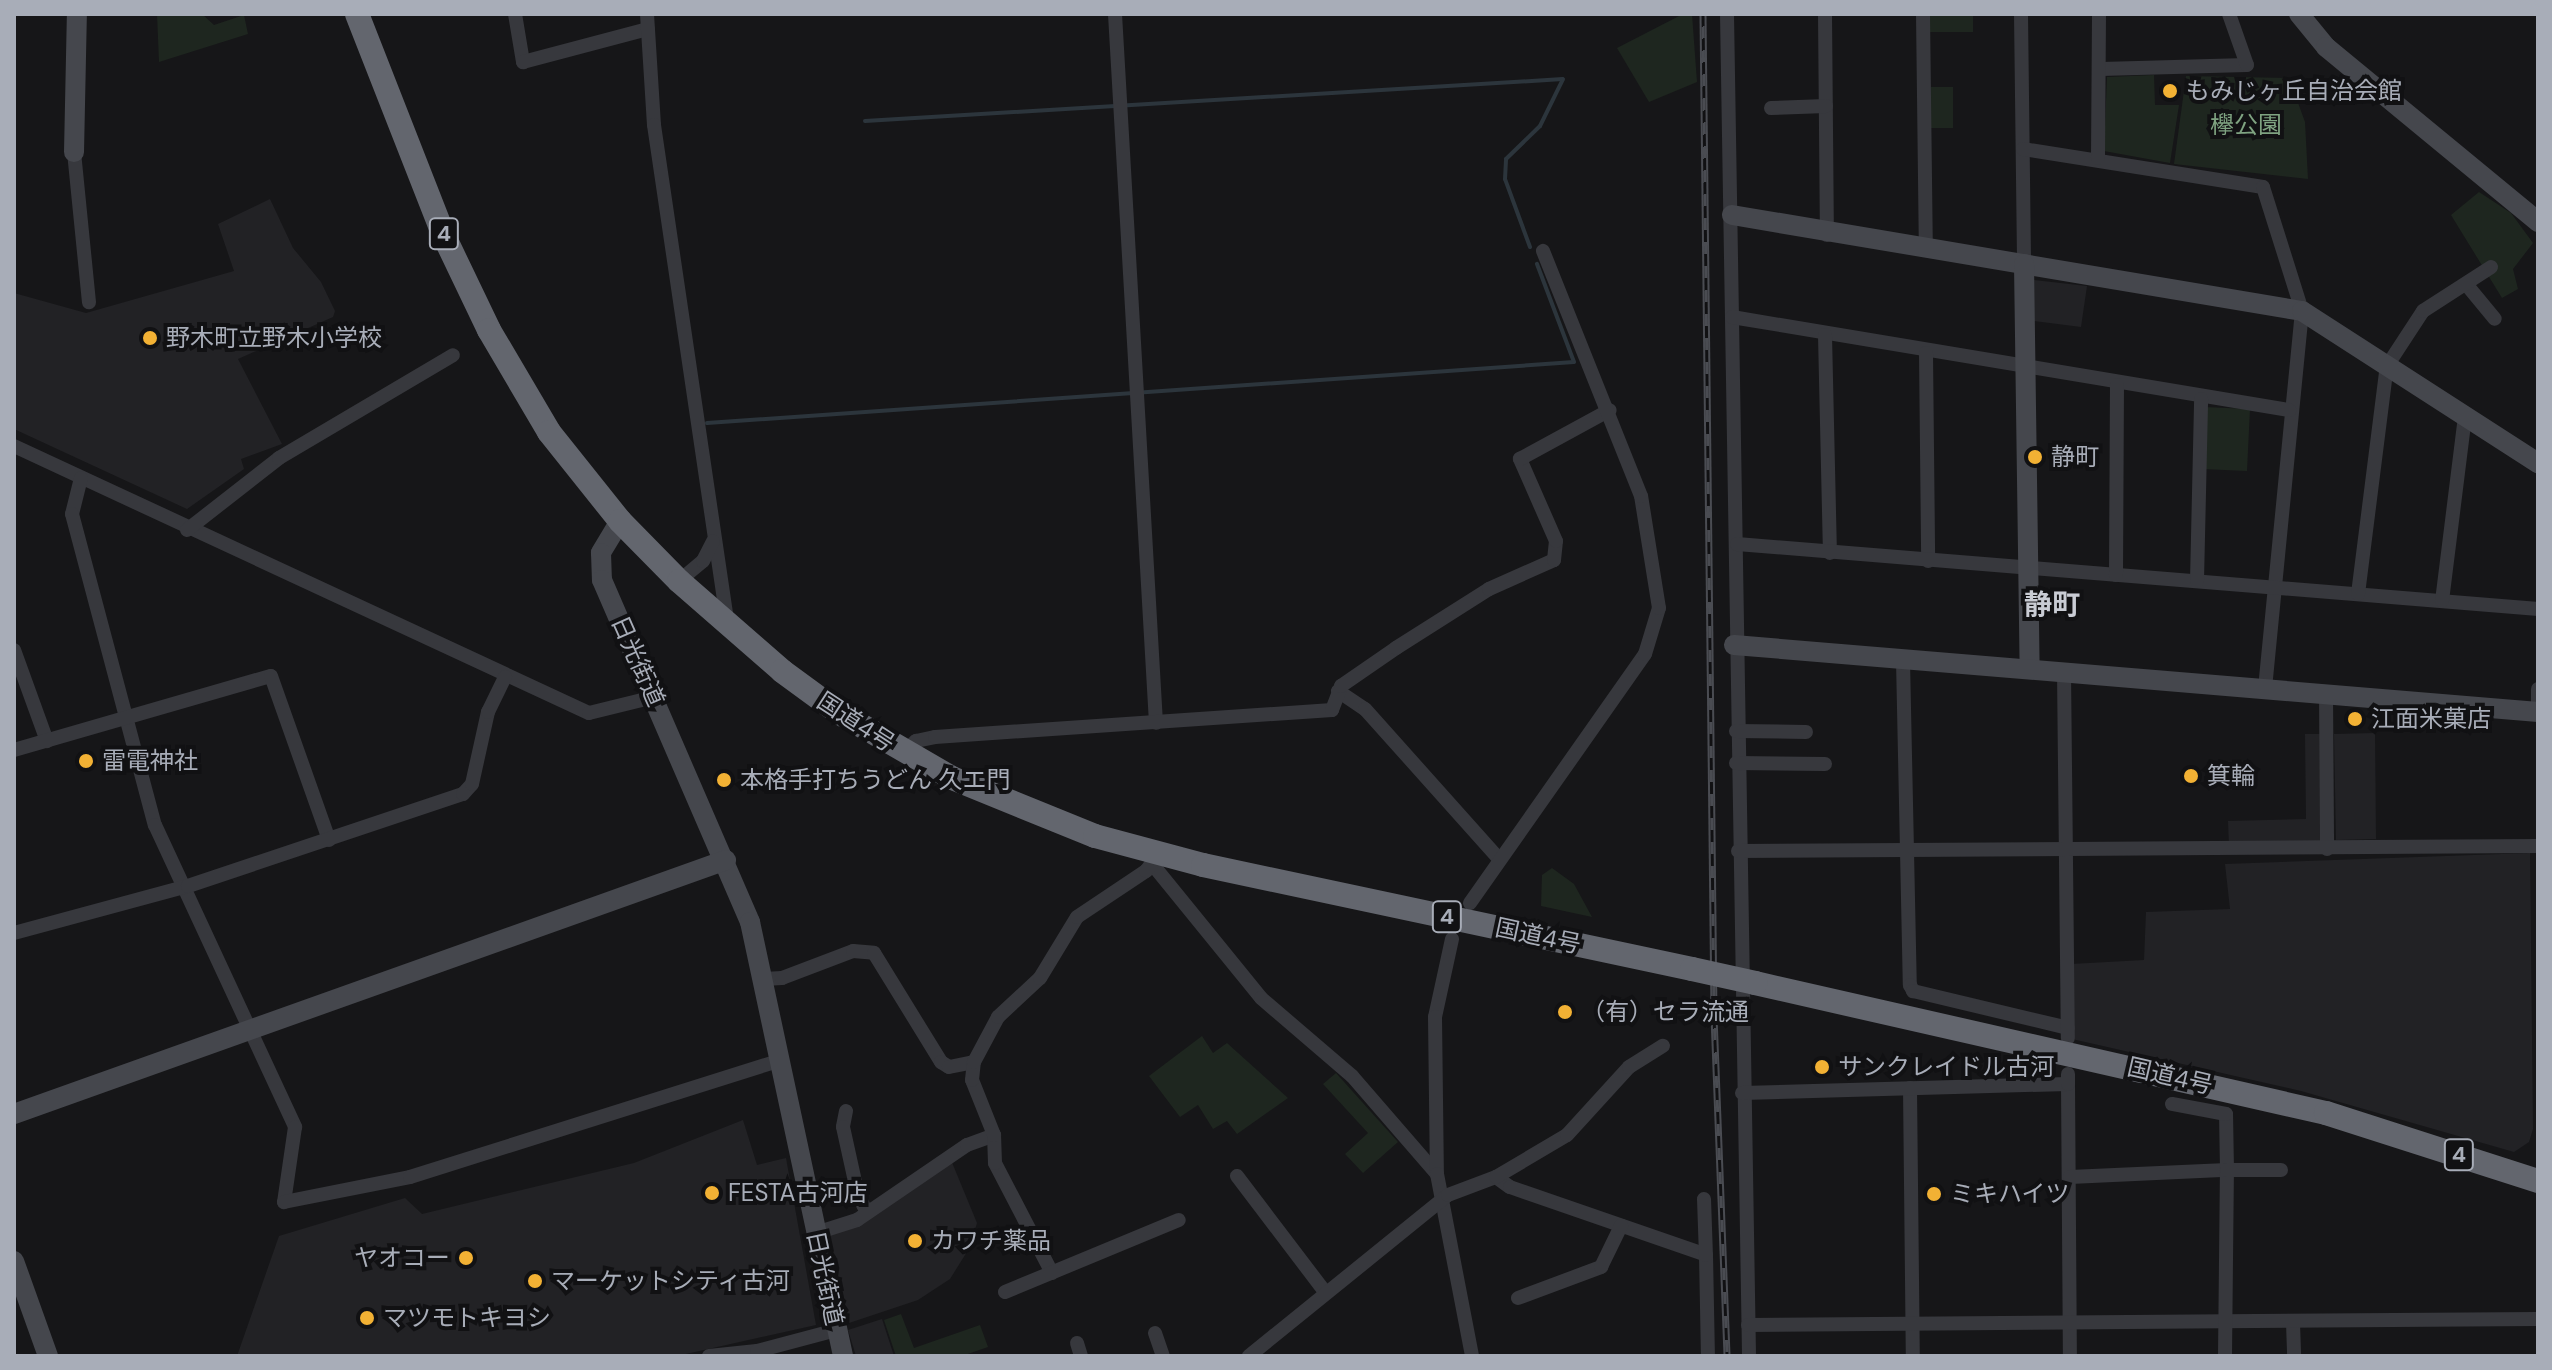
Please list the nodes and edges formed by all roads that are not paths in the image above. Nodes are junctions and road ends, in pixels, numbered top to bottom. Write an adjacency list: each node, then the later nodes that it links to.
1 (77, 14): 17 (street)
2 (357, 14): 44 (highway, 4)
3 (515, 14): 12 (street)
4 (1115, 14): 73 (street)
5 (1727, 14): 19 (street)
6 (1825, 14): 14 (street)
7 (1923, 14): 22 (street)
8 (2021, 14): 16 (street)
9 (2099, 14): 13 (street)
10 (2229, 14): 13 (street)
11 (2299, 14): 20 (street)
12 (648, 22): 46 (street)
13 (2101, 69): 18 (street)
14 (1826, 106): 15 (street); 21 (street)
15 (1771, 108)
16 (2023, 149): 18 (street); 24 (street)
17 (74, 152): 27 (street)
18 (2098, 158): 28 (street)
19 (1732, 215): 21 (street); 29 (street)
20 (2538, 222)
21 (1827, 235): 22 (street)
22 (1926, 249): 24 (street)
23 (1543, 251): 38 (street)
24 (2024, 264): 28 (street); 35 (street)
25 (2491, 267): 26 (street)
26 (2466, 284): 30 (street); 34 (street)
27 (89, 302)
28 (2302, 311): 34 (street); 39 (street)
29 (1732, 317): 31 (street); 47 (street)
30 (2495, 319)
31 (1825, 335): 32 (street); 48 (street)
32 (1926, 353): 35 (street); 49 (street)
33 (453, 355): 45 (street)
34 (2387, 366): 40 (street); 55 (street)
35 (2026, 369): 36 (street); 50 (street)
36 (2117, 385): 37 (street); 51 (street)
37 (2201, 399): 39 (street); 53 (street)
38 (1610, 410): 66 (street); 87 (street)
39 (2289, 410): 54 (street)
40 (2465, 417): 42 (street); 56 (street)
41 (14, 446): 43 (street)
42 (2538, 463)
43 (81, 478): 45 (street); 72 (street)
44 (620, 521): 52 (highway, 国道4号 / 4); 69 (street, 日光街道)
45 (187, 530): 64 (street)
46 (713, 541): 52 (street); 58 (street)
47 (1737, 544): 48 (street); 59 (street)
48 (1830, 553): 49 (street)
49 (1928, 561): 50 (street)
50 (2028, 570): 51 (street); 62 (street)
51 (2116, 575): 53 (street)
52 (679, 581): 58 (highway, 国道4号 / 4)
53 (2197, 581): 54 (street)
54 (2274, 588): 55 (street); 65 (street)
55 (2358, 594): 56 (street)
56 (2442, 601): 57 (street)
57 (2538, 609)
58 (729, 628): 78 (highway, 国道4号 / 4)
59 (1734, 645): 61 (street); 74 (street)
60 (14, 650): 76 (street)
61 (1903, 660): 62 (street); 85 (street)
62 (2030, 669): 63 (street)
63 (2064, 671): 65 (street); 86 (street)
64 (505, 677): 69 (street); 81 (street)
65 (2265, 687): 68 (street)
66 (1338, 691): 73 (street); 87 (street)
67 (2538, 691): 70 (street)
68 (2326, 693): 71 (street); 83 (street)
69 (654, 697): 88 (street, 日光街道)
70 (2538, 704)
71 (2538, 712)
72 (126, 720): 76 (street); 81 (street); 90 (street)
73 (1156, 723): 78 (street)
74 (1736, 731): 75 (street); 79 (street)
75 (1806, 732)
76 (47, 741): 77 (street)
77 (14, 750)
78 (903, 753): 89 (highway, 国道4号 / 4)
79 (1736, 763): 80 (street); 84 (street)
80 (1825, 764)
81 (329, 840): 90 (street)
82 (2538, 846): 83 (street)
83 (2327, 849): 86 (street)
84 (1738, 851): 85 (street); 100 (street)
85 (1907, 851): 86 (street); 86 (street)
86 (2064, 851)
87 (1499, 859): 91 (street)
88 (726, 860): 94 (street, 日光街道); 95 (street)
89 (1156, 860): 98 (street); 107 (street); 111 (highway, 国道4号 / 4, bridge)
90 (188, 886): 92 (street); 95 (street)
91 (1470, 903)
92 (14, 933)
93 (1452, 939): 107 (street)
94 (764, 979): 97 (street, 日光街道); 98 (street)
95 (253, 1029): 97 (street); 103 (street)
96 (1663, 1046): 109 (street)
97 (780, 1060): 117 (street, 日光街道)
98 (974, 1062): 104 (street)
99 (1910, 1088): 100 (street); 110 (street); 127 (street)
100 (1742, 1093): 129 (street)
101 (2172, 1104): 105 (street)
102 (846, 1111): 114 (street)
103 (14, 1114)
104 (994, 1135): 114 (street); 120 (street)
105 (2227, 1170): 106 (street); 110 (street); 125 (street)
106 (2281, 1170)
107 (1437, 1174): 113 (street)
108 (1237, 1176): 122 (street)
109 (1496, 1177): 113 (street); 116 (street)
110 (2070, 1177): 128 (street)
111 (2538, 1181)
112 (1704, 1199): 118 (street)
113 (1440, 1205): 122 (street); 137 (street)
114 (867, 1213): 117 (street)
115 (1179, 1220): 120 (street)
116 (1621, 1226): 118 (street); 123 (street)
117 (816, 1233): 130 (street, 日光街道)
118 (1706, 1255): 138 (street)
119 (14, 1261): 132 (street)
120 (1052, 1273): 121 (street)
121 (1005, 1292)
122 (1325, 1292): 136 (street)
123 (1518, 1298)
124 (2538, 1319): 126 (street)
125 (2224, 1323): 126 (street); 128 (street); 142 (street)
126 (2293, 1323): 143 (street)
127 (1913, 1324): 128 (street); 129 (street); 140 (street)
128 (2069, 1324): 141 (street)
129 (1748, 1325): 139 (street)
130 (836, 1330): 133 (street); 134 (street, 日光街道)
131 (1155, 1333): 135 (street)
132 (48, 1356)
133 (709, 1356)
134 (843, 1356)
135 (1163, 1356)
136 (1249, 1356)
137 (1472, 1356)
138 (1708, 1356)
139 (1749, 1356)
140 (1913, 1356)
141 (2070, 1356)
142 (2225, 1356)
143 (2294, 1356)

